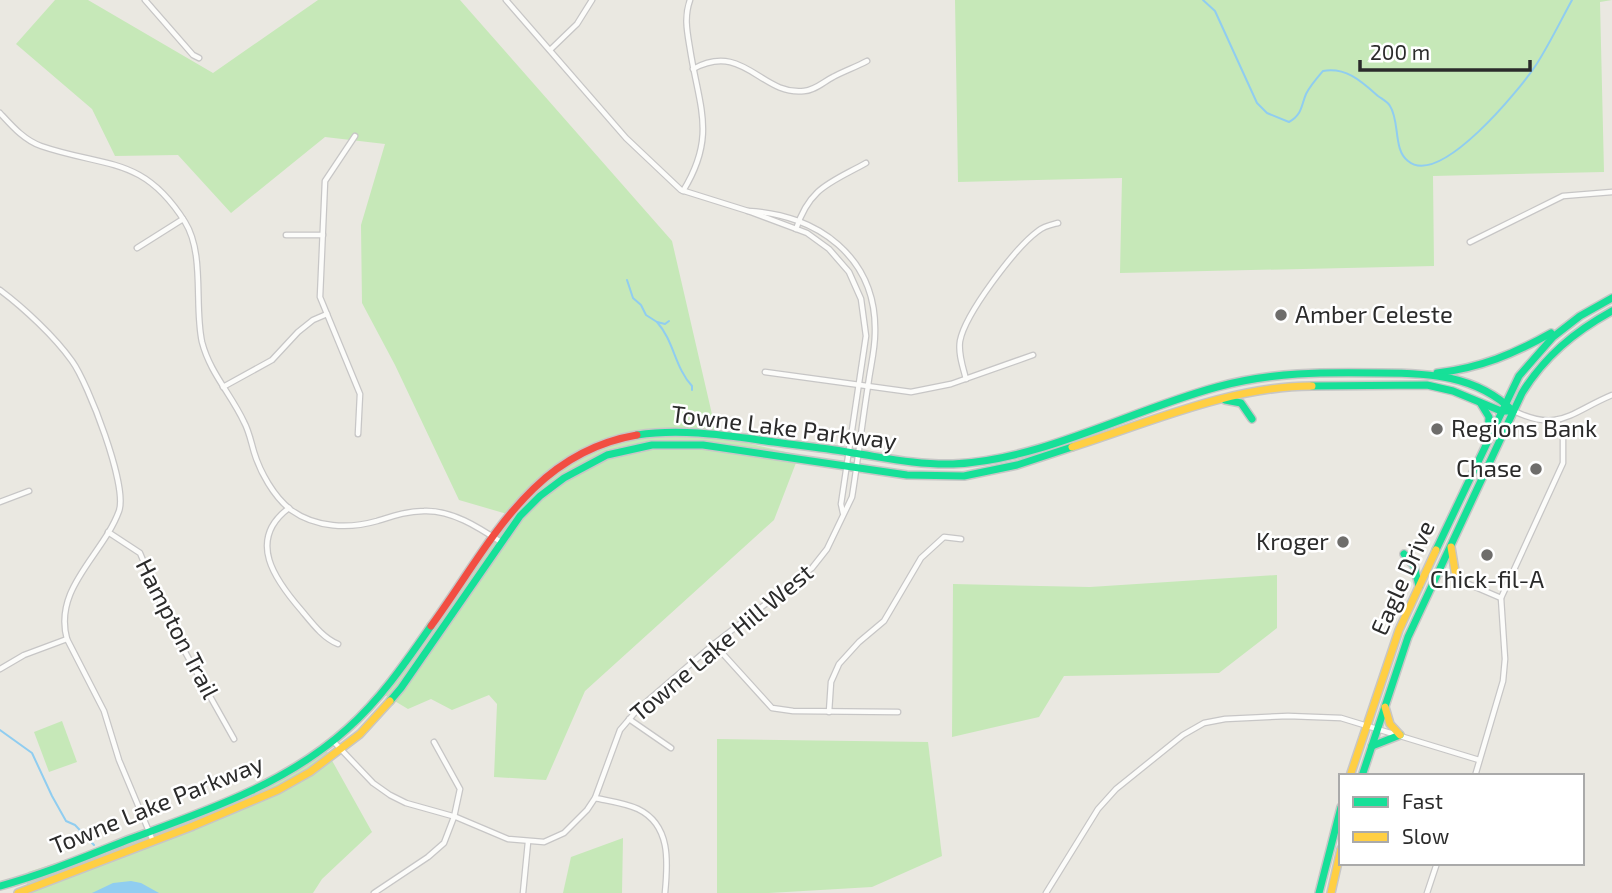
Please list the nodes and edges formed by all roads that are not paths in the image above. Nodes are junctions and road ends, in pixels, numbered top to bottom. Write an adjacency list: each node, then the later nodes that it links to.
1 (145, 0): 6 (street)
2 (506, 0): 5 (street)
3 (592, 0): 5 (street)
4 (690, 0): 8 (street)
5 (550, 50): 12 (street)
6 (199, 58)
7 (867, 61): 8 (street)
8 (693, 68): 12 (street)
9 (0, 113): 15 (street)
10 (355, 136): 20 (street)
11 (866, 163): 16 (street)
12 (683, 191): 14 (street)
13 (1612, 192): 21 (street)
14 (748, 211): 16 (street, Towne Lake Hill West); 18 (street, Towne Lake Hill West)
15 (183, 219): 22 (street); 33 (street)
16 (799, 220): 18 (street); 34 (street, Towne Lake Hill West)
17 (1058, 223): 31 (street)
18 (796, 229): 32 (street, Towne Lake Hill West)
19 (286, 235): 20 (street)
20 (323, 235): 26 (street)
21 (1470, 242)
22 (137, 248)
23 (0, 290): 53 (street)
24 (1612, 298): 27 (main road)
25 (1612, 311): 40 (main road)
26 (327, 314): 33 (street); 43 (street)
27 (1568, 323): 30 (main road); 38 (main road)
28 (1033, 355): 31 (street)
29 (765, 372): 32 (street)
30 (1430, 373): 38 (main road, Towne Lake Parkway); 46 (main road, Towne Lake Parkway)
31 (966, 379): 34 (street)
32 (858, 386): 34 (street); 45 (street, Towne Lake Hill West)
33 (223, 387): 51 (street)
34 (867, 388): 46 (street, Towne Lake Hill West)
35 (1612, 395): 42 (street)
36 (1477, 400): 37 (main road, Towne Lake Parkway); 39 (main road, Towne Lake Parkway); 44 (main road)
37 (1216, 401): 41 (main road); 48 (main road, Towne Lake Parkway)
38 (1505, 401): 39 (main road, Eagle Drive); 40 (main road, Towne Lake Parkway)
39 (1501, 411): 40 (main road, Towne Lake Parkway); 44 (main road, Eagle Drive)
40 (1513, 411): 42 (street); 57 (main road, Eagle Drive)
41 (1251, 419)
42 (1557, 420): 62 (street)
43 (358, 434)
44 (1487, 439): 61 (main road, Eagle Drive)
45 (848, 452): 46 (main road, Towne Lake Parkway); 47 (street, Towne Lake Hill West); 54 (main road, Towne Lake Parkway)
46 (858, 454): 48 (street, Towne Lake Hill West)
47 (846, 466): 48 (main road, Towne Lake Parkway); 52 (street, Towne Lake Hill West); 56 (main road, Towne Lake Parkway)
48 (856, 468): 52 (street, Towne Lake Hill West)
49 (29, 491): 50 (street)
50 (0, 502)
51 (289, 508): 54 (street); 64 (street)
52 (843, 513): 65 (street, Towne Lake Hill West)
53 (108, 532): 63 (street); 74 (street, Hampton Trail)
54 (493, 536): 56 (street); 75 (main road, Towne Lake Parkway)
55 (961, 539): 68 (street)
56 (501, 542): 78 (main road, Towne Lake Parkway)
57 (1450, 545): 59 (main road, Eagle Drive); 60 (main road)
58 (1404, 554): 61 (main road)
59 (1438, 571): 60 (street); 67 (main road, Eagle Drive)
60 (1462, 582): 62 (street)
61 (1419, 586): 71 (main road, Eagle Drive)
62 (1501, 598): 80 (street)
63 (67, 639): 66 (street); 87 (street)
64 (338, 644)
65 (714, 644): 68 (street); 70 (street, Towne Lake Hill West)
66 (0, 669)
67 (1384, 704): 72 (main road, Eagle Drive); 73 (main road)
68 (829, 712): 69 (street)
69 (898, 712)
70 (629, 719): 79 (street); 84 (street, Towne Lake Hill West)
71 (1366, 725): 72 (street); 81 (main road, Eagle Drive); 97 (street)
72 (1377, 728): 73 (street); 77 (main road, Eagle Drive)
73 (1400, 735): 77 (main road); 80 (street)
74 (234, 739)
75 (333, 741): 78 (street, Towne Lake Hill West); 87 (main road, Towne Lake Parkway)
76 (434, 742): 86 (street)
77 (1371, 746): 82 (main road, Eagle Drive)
78 (341, 748): 86 (street, Towne Lake Hill West); 88 (main road, Towne Lake Parkway)
79 (671, 748)
80 (1479, 761): 83 (street)
81 (1351, 774)
82 (1363, 774)
83 (1476, 774)
84 (595, 798): 89 (street, Towne Lake Hill West); 96 (street)
85 (1339, 815): 98 (main road)
86 (454, 817): 89 (street, Towne Lake Hill West); 94 (street)
87 (150, 832): 88 (street); 92 (main road, Towne Lake Parkway)
88 (153, 841): 93 (main road, Towne Lake Parkway)
89 (528, 842): 95 (street)
90 (1339, 858): 99 (main road)
91 (1436, 865): 100 (street)
92 (0, 886)
93 (18, 893)
94 (374, 893)
95 (523, 893)
96 (665, 893)
97 (1046, 893)
98 (1319, 893)
99 (1331, 893)
100 (1429, 893)

